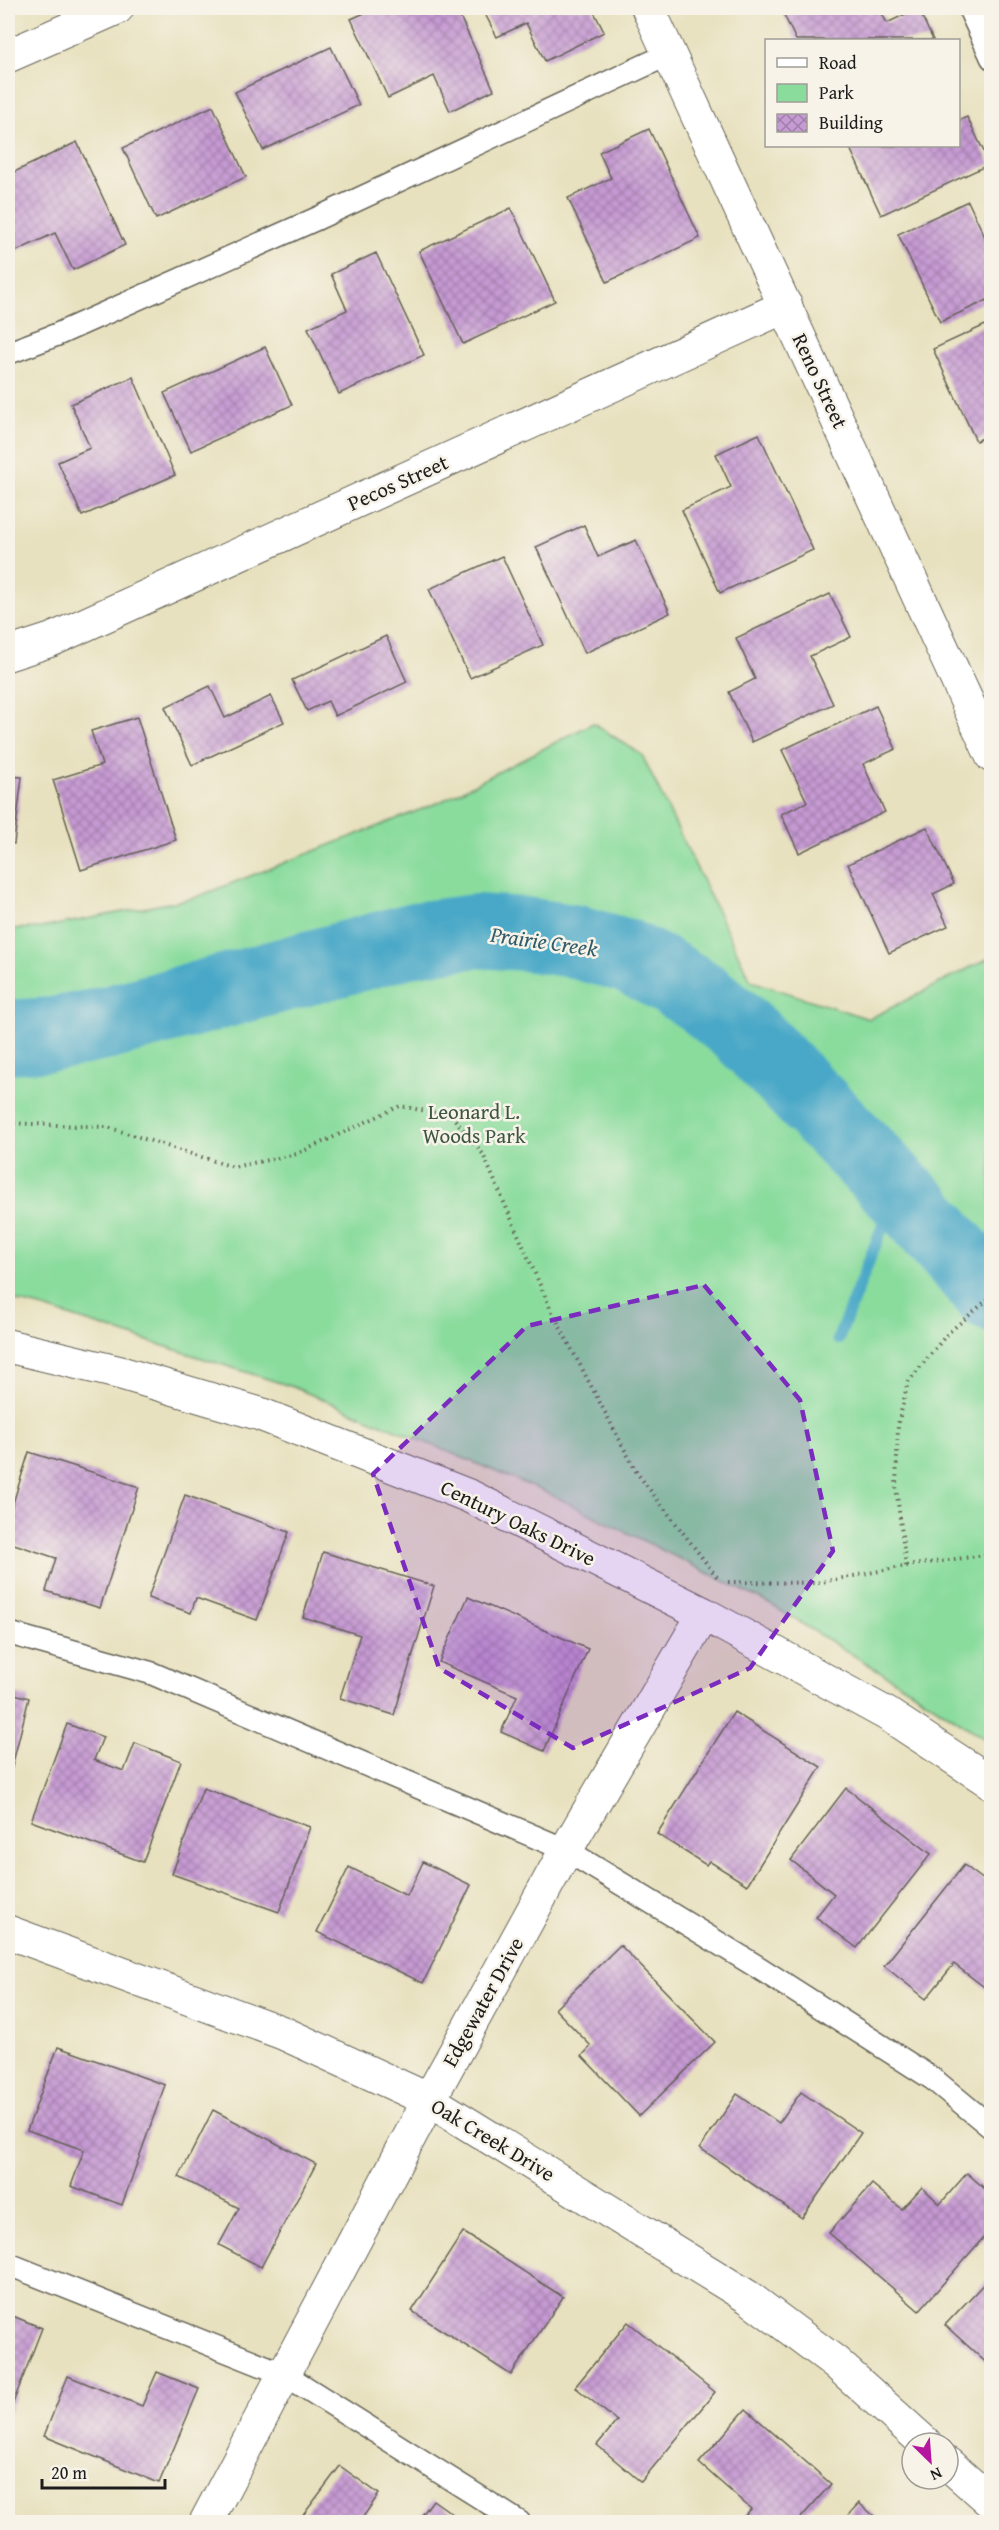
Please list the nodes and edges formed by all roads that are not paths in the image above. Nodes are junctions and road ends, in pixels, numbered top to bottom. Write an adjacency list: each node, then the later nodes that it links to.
1 (117, 8): 5 (street)
2 (648, 8): 4 (street, Reno Street)
3 (969, 8): 6 (lane)
4 (669, 54): 7 (street, Reno Street); 8 (lane)
5 (8, 56)
6 (992, 58)
7 (786, 306): 9 (street, Pecos Street); 10 (street, Reno Street)
8 (8, 354)
9 (8, 654)
10 (992, 756)
11 (8, 1346): 12 (street, Century Oaks Drive)
12 (704, 1614): 14 (street, Century Oaks Drive); 15 (street, Edgewater Drive)
13 (8, 1633): 15 (lane)
14 (992, 1783)
15 (566, 1850): 17 (street, Edgewater Drive); 18 (lane)
16 (8, 1932): 17 (street, Oak Creek Drive)
17 (429, 2100): 20 (street, Edgewater Drive); 21 (street, Oak Creek Drive)
18 (992, 2128)
19 (8, 2264): 20 (lane)
20 (284, 2374): 24 (street, Edgewater Drive); 25 (lane)
21 (912, 2431)
22 (960, 2475): 23 (street)
23 (992, 2503)
24 (206, 2523)
25 (519, 2523)

